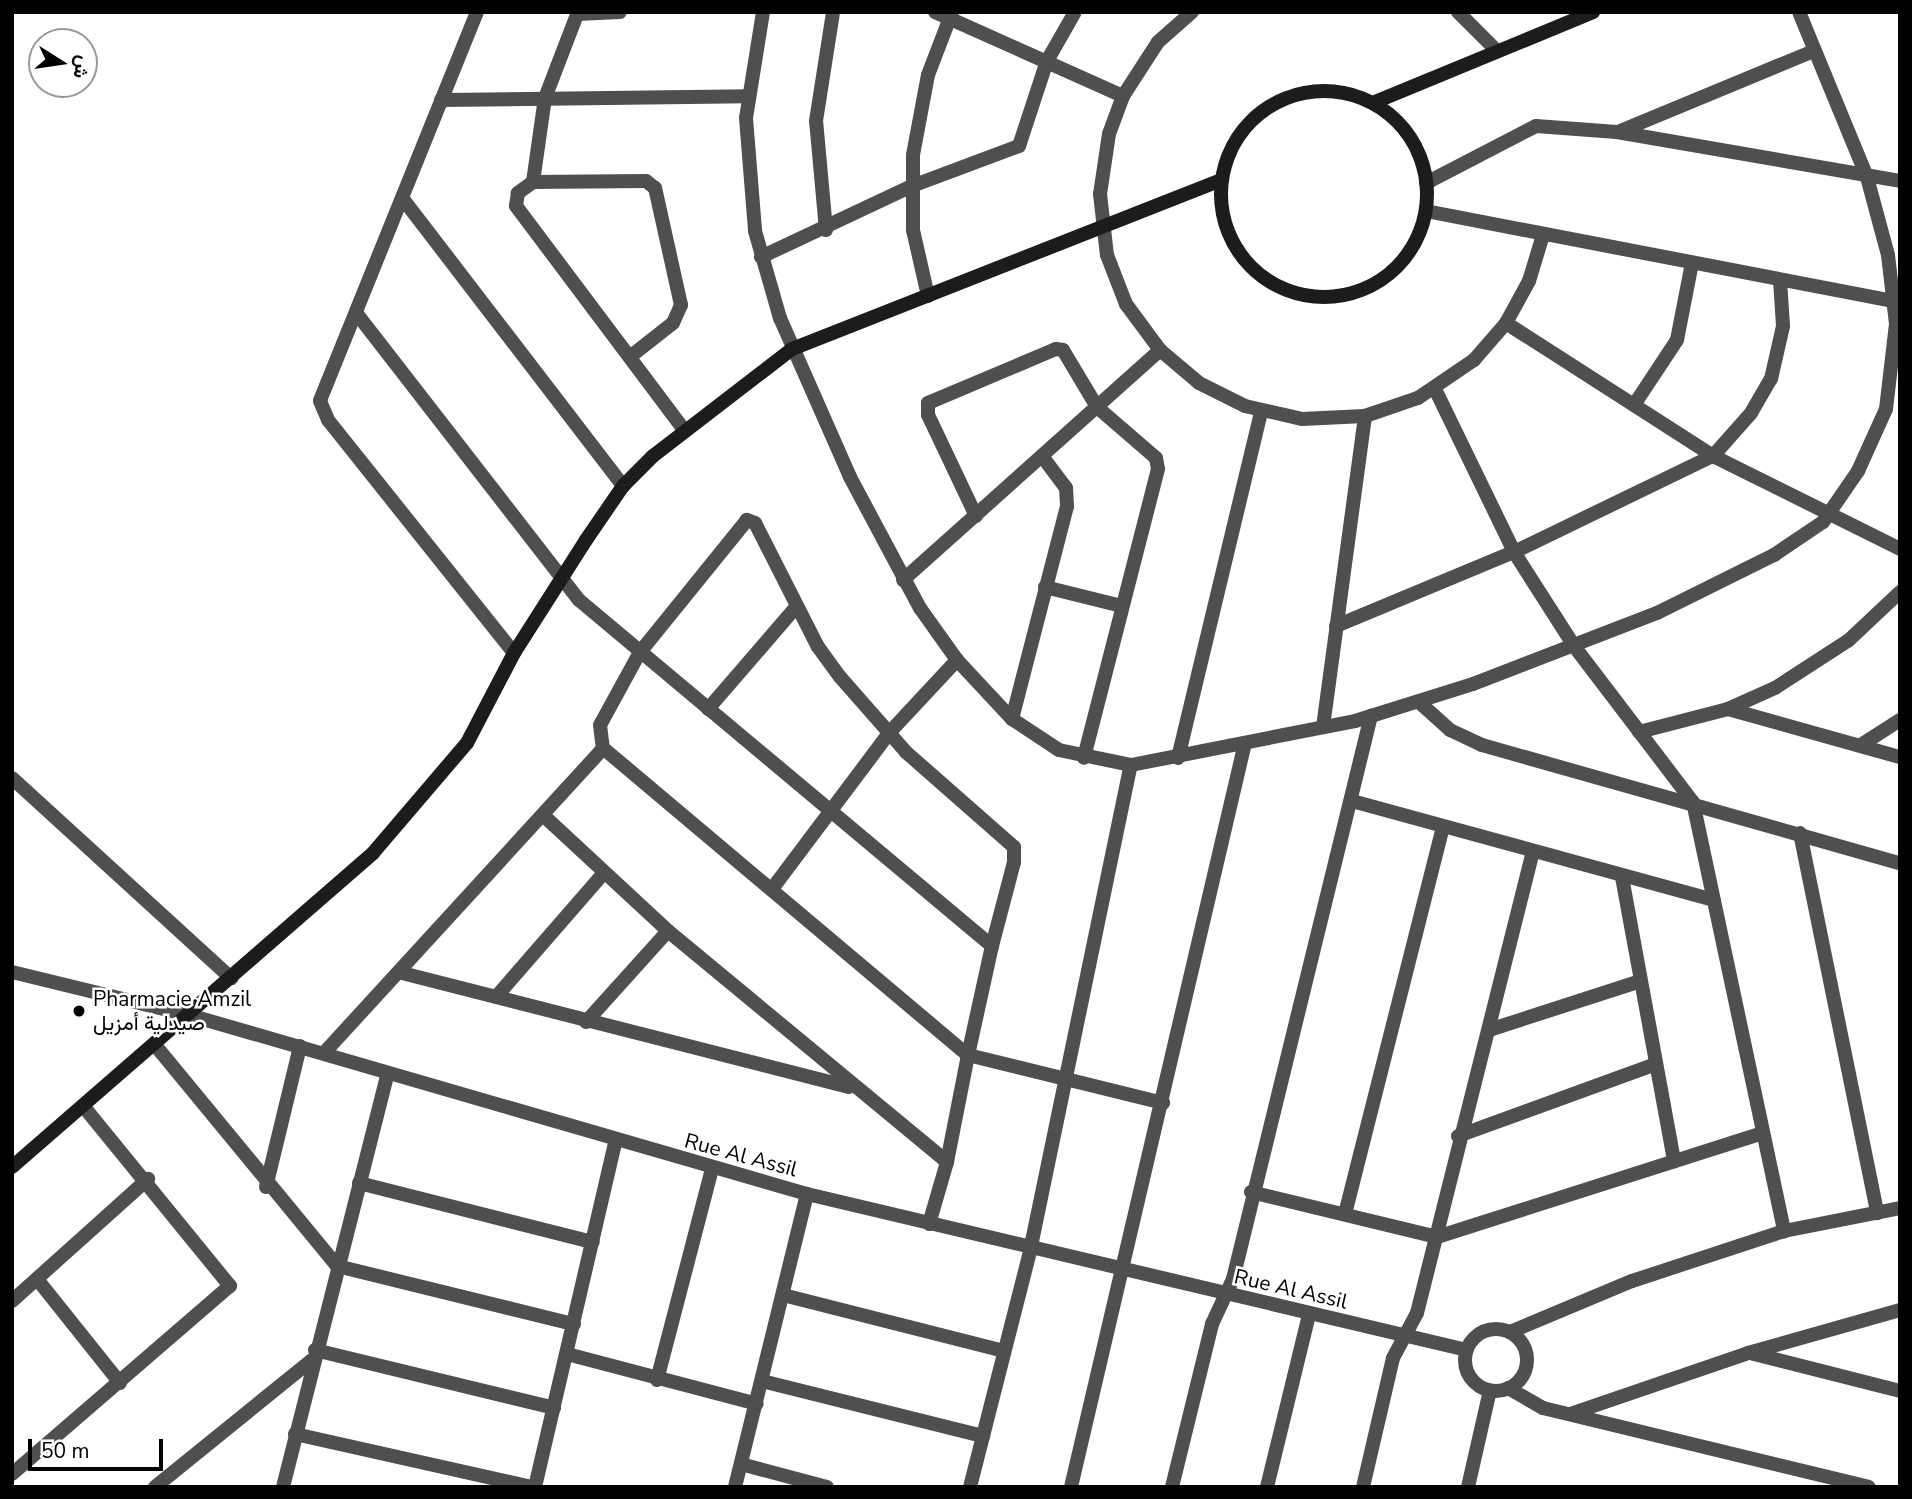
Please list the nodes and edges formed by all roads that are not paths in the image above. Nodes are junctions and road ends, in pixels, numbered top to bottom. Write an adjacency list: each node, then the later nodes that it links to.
1 (477, 12): 18 (street)
2 (620, 12): 10 (street)
3 (763, 12): 15 (street)
4 (833, 12): 30 (street)
5 (1075, 12): 14 (street)
6 (1192, 12): 16 (street)
7 (1458, 12): 12 (street)
8 (1593, 12): 12 (street)
9 (1798, 12): 13 (street)
10 (577, 13): 17 (street)
11 (945, 14): 14 (street); 26 (street)
12 (1497, 51): 19 (street)
13 (1814, 51): 20 (street); 21 (street)
14 (1046, 61): 16 (street); 26 (street)
15 (748, 96): 17 (street); 32 (street)
16 (1123, 96): 29 (street)
17 (545, 99): 18 (street); 24 (street)
18 (441, 100): 27 (street)
19 (1375, 102): 22 (street); 25 (street)
20 (1617, 132): 21 (street); 25 (street)
21 (1867, 177): 23 (street); 36 (street)
22 (1222, 180): 28 (street); 29 (street)
23 (1900, 181)
24 (533, 182): 41 (street); 41 (street)
25 (1426, 183): 28 (street)
26 (912, 186): 30 (street); 35 (street)
27 (403, 199): 37 (street); 50 (street)
28 (1426, 211): 31 (street)
29 (1103, 229): 35 (street); 40 (street)
30 (826, 230): 32 (street)
31 (1544, 235): 33 (street); 38 (street)
32 (761, 257): 39 (street)
33 (1692, 263): 34 (street); 43 (street)
34 (1780, 280): 36 (street); 49 (street)
35 (928, 296): 39 (street)
36 (1897, 301): 51 (street)
37 (357, 314): 55 (street); 64 (street)
38 (1506, 323): 42 (street); 43 (street)
39 (792, 349): 47 (street); 56 (street)
40 (1160, 351): 44 (street); 45 (street)
41 (631, 356): 47 (street)
42 (1435, 389): 46 (street); 54 (street)
43 (1634, 405): 49 (street)
44 (1097, 407): 48 (street); 52 (street); 60 (street)
45 (1261, 411): 46 (street); 80 (street)
46 (1365, 416): 61 (street)
47 (685, 430): 50 (street)
48 (1042, 456): 52 (street); 57 (street)
49 (1713, 456): 51 (street); 54 (street)
50 (623, 486): 55 (street)
51 (1829, 515): 53 (street); 62 (street)
52 (976, 516): 56 (street)
53 (1900, 549)
54 (1514, 552): 61 (street); 62 (street)
55 (564, 576): 63 (street); 64 (street)
56 (903, 580): 65 (street)
57 (1045, 587): 60 (street); 70 (street)
58 (1900, 592): 68 (street)
59 (797, 606): 63 (street); 67 (street); 74 (street)
60 (1122, 607): 79 (street)
61 (1336, 626): 72 (street)
62 (1574, 646): 66 (street); 73 (street)
63 (640, 652): 67 (street); 77 (street)
64 (514, 653): 99 (street)
65 (957, 660): 70 (street); 74 (street)
66 (1419, 702): 69 (street); 84 (street)
67 (708, 709): 85 (street)
68 (1728, 709): 73 (street); 75 (street)
69 (1371, 716): 72 (street); 83 (street)
70 (1012, 719): 79 (street)
71 (1900, 720): 75 (street)
72 (1322, 727): 76 (street)
73 (1639, 732): 84 (street)
74 (889, 733): 85 (street); 96 (street)
75 (1861, 745): 78 (street)
76 (1244, 747): 80 (street); 113 (street)
77 (603, 748): 86 (street); 93 (street)
78 (1900, 757)
79 (1084, 758): 81 (street)
80 (1178, 758): 81 (street)
81 (1131, 765): 111 (street)
82 (12, 778): 99 (street)
83 (1352, 801): 87 (street); 125 (street)
84 (1693, 802): 88 (street); 94 (street)
85 (828, 812): 93 (street); 96 (street)
86 (544, 816): 91 (street); 98 (street)
87 (1441, 830): 89 (street); 129 (street)
88 (1800, 833): 90 (street); 128 (street)
89 (1532, 853): 92 (street); 104 (street)
90 (1900, 863)
91 (603, 874): 95 (street); 101 (street)
92 (1622, 877): 94 (street); 100 (street)
93 (772, 889): 108 (street)
94 (1714, 900): 115 (street)
95 (668, 931): 103 (street); 112 (street)
96 (992, 946): 108 (street)
97 (12, 972): 102 (street, Rue Al Assil)
98 (402, 973): 101 (street); 107 (street)
99 (231, 978): 102 (street)
100 (1638, 982): 104 (street); 109 (street)
101 (496, 997): 103 (street)
102 (189, 1015): 105 (street); 106 (street, Rue Al Assil)
103 (586, 1022): 112 (street)
104 (1489, 1030): 116 (street)
105 (155, 1045): 114 (street); 124 (street)
106 (300, 1046): 107 (street, Rue Al Assil); 124 (street)
107 (324, 1053): 110 (street, Rue Al Assil)
108 (968, 1055): 111 (street); 119 (street)
109 (1653, 1065): 116 (street); 118 (street)
110 (387, 1075): 117 (street, Rue Al Assil); 123 (street)
111 (1065, 1081): 113 (street); 134 (street)
112 (851, 1088): 119 (street)
113 (1163, 1102): 136 (street)
114 (84, 1107): 120 (street); 122 (street)
115 (1763, 1133): 118 (street); 131 (street)
116 (1458, 1136): 132 (street)
117 (615, 1143): 121 (street, Rue Al Assil); 133 (street)
118 (1674, 1161): 132 (street)
119 (947, 1162): 130 (street)
120 (12, 1167)
121 (712, 1169): 126 (street, Rue Al Assil); 151 (street)
122 (148, 1179): 137 (street); 153 (street)
123 (359, 1182): 133 (street); 135 (street)
124 (267, 1187): 135 (street)
125 (1251, 1192): 129 (street); 139 (street)
126 (807, 1194): 130 (street, Rue Al Assil); 138 (street)
127 (1900, 1208): 128 (street)
128 (1877, 1213): 131 (street)
129 (1345, 1214): 132 (street)
130 (929, 1224): 134 (street, Rue Al Assil)
131 (1784, 1231): 144 (street)
132 (1437, 1237): 145 (street)
133 (593, 1242): 143 (street)
134 (1030, 1251): 136 (street, Rue Al Assil); 147 (street)
135 (337, 1266): 143 (street); 150 (street)
136 (1124, 1273): 139 (street, Rue Al Assil); 170 (street)
137 (37, 1279): 140 (street); 153 (street)
138 (783, 1295): 147 (street); 152 (street)
139 (1227, 1297): 142 (street, Rue Al Assil); 171 (street)
140 (12, 1301)
141 (1900, 1310): 148 (street)
142 (1309, 1315): 145 (street, Rue Al Assil); 172 (street)
143 (574, 1324): 149 (street)
144 (1510, 1332): 146 (street); 154 (street)
145 (1404, 1335): 146 (street, Rue Al Assil); 173 (street)
146 (1466, 1350): 155 (street)
147 (1004, 1351): 161 (street)
148 (1748, 1353): 156 (street); 159 (street)
149 (567, 1354): 151 (street); 158 (street)
150 (314, 1355): 158 (street); 160 (street); 164 (street)
151 (657, 1380): 157 (street)
152 (762, 1381): 157 (street); 161 (street)
153 (120, 1383): 163 (street)
154 (1508, 1388): 155 (street); 159 (street)
155 (1490, 1390): 174 (street)
156 (1900, 1391)
157 (757, 1404): 162 (street)
158 (554, 1408): 166 (street)
159 (1573, 1413): 175 (street)
160 (295, 1434): 165 (street); 166 (street)
161 (983, 1436): 169 (street)
162 (741, 1464): 167 (street); 168 (street)
163 (12, 1474)
164 (155, 1487)
165 (283, 1487)
166 (533, 1487)
167 (735, 1487)
168 (827, 1487)
169 (970, 1487)
170 (1071, 1487)
171 (1172, 1487)
172 (1267, 1487)
173 (1363, 1487)
174 (1468, 1487)
175 (1869, 1487)

